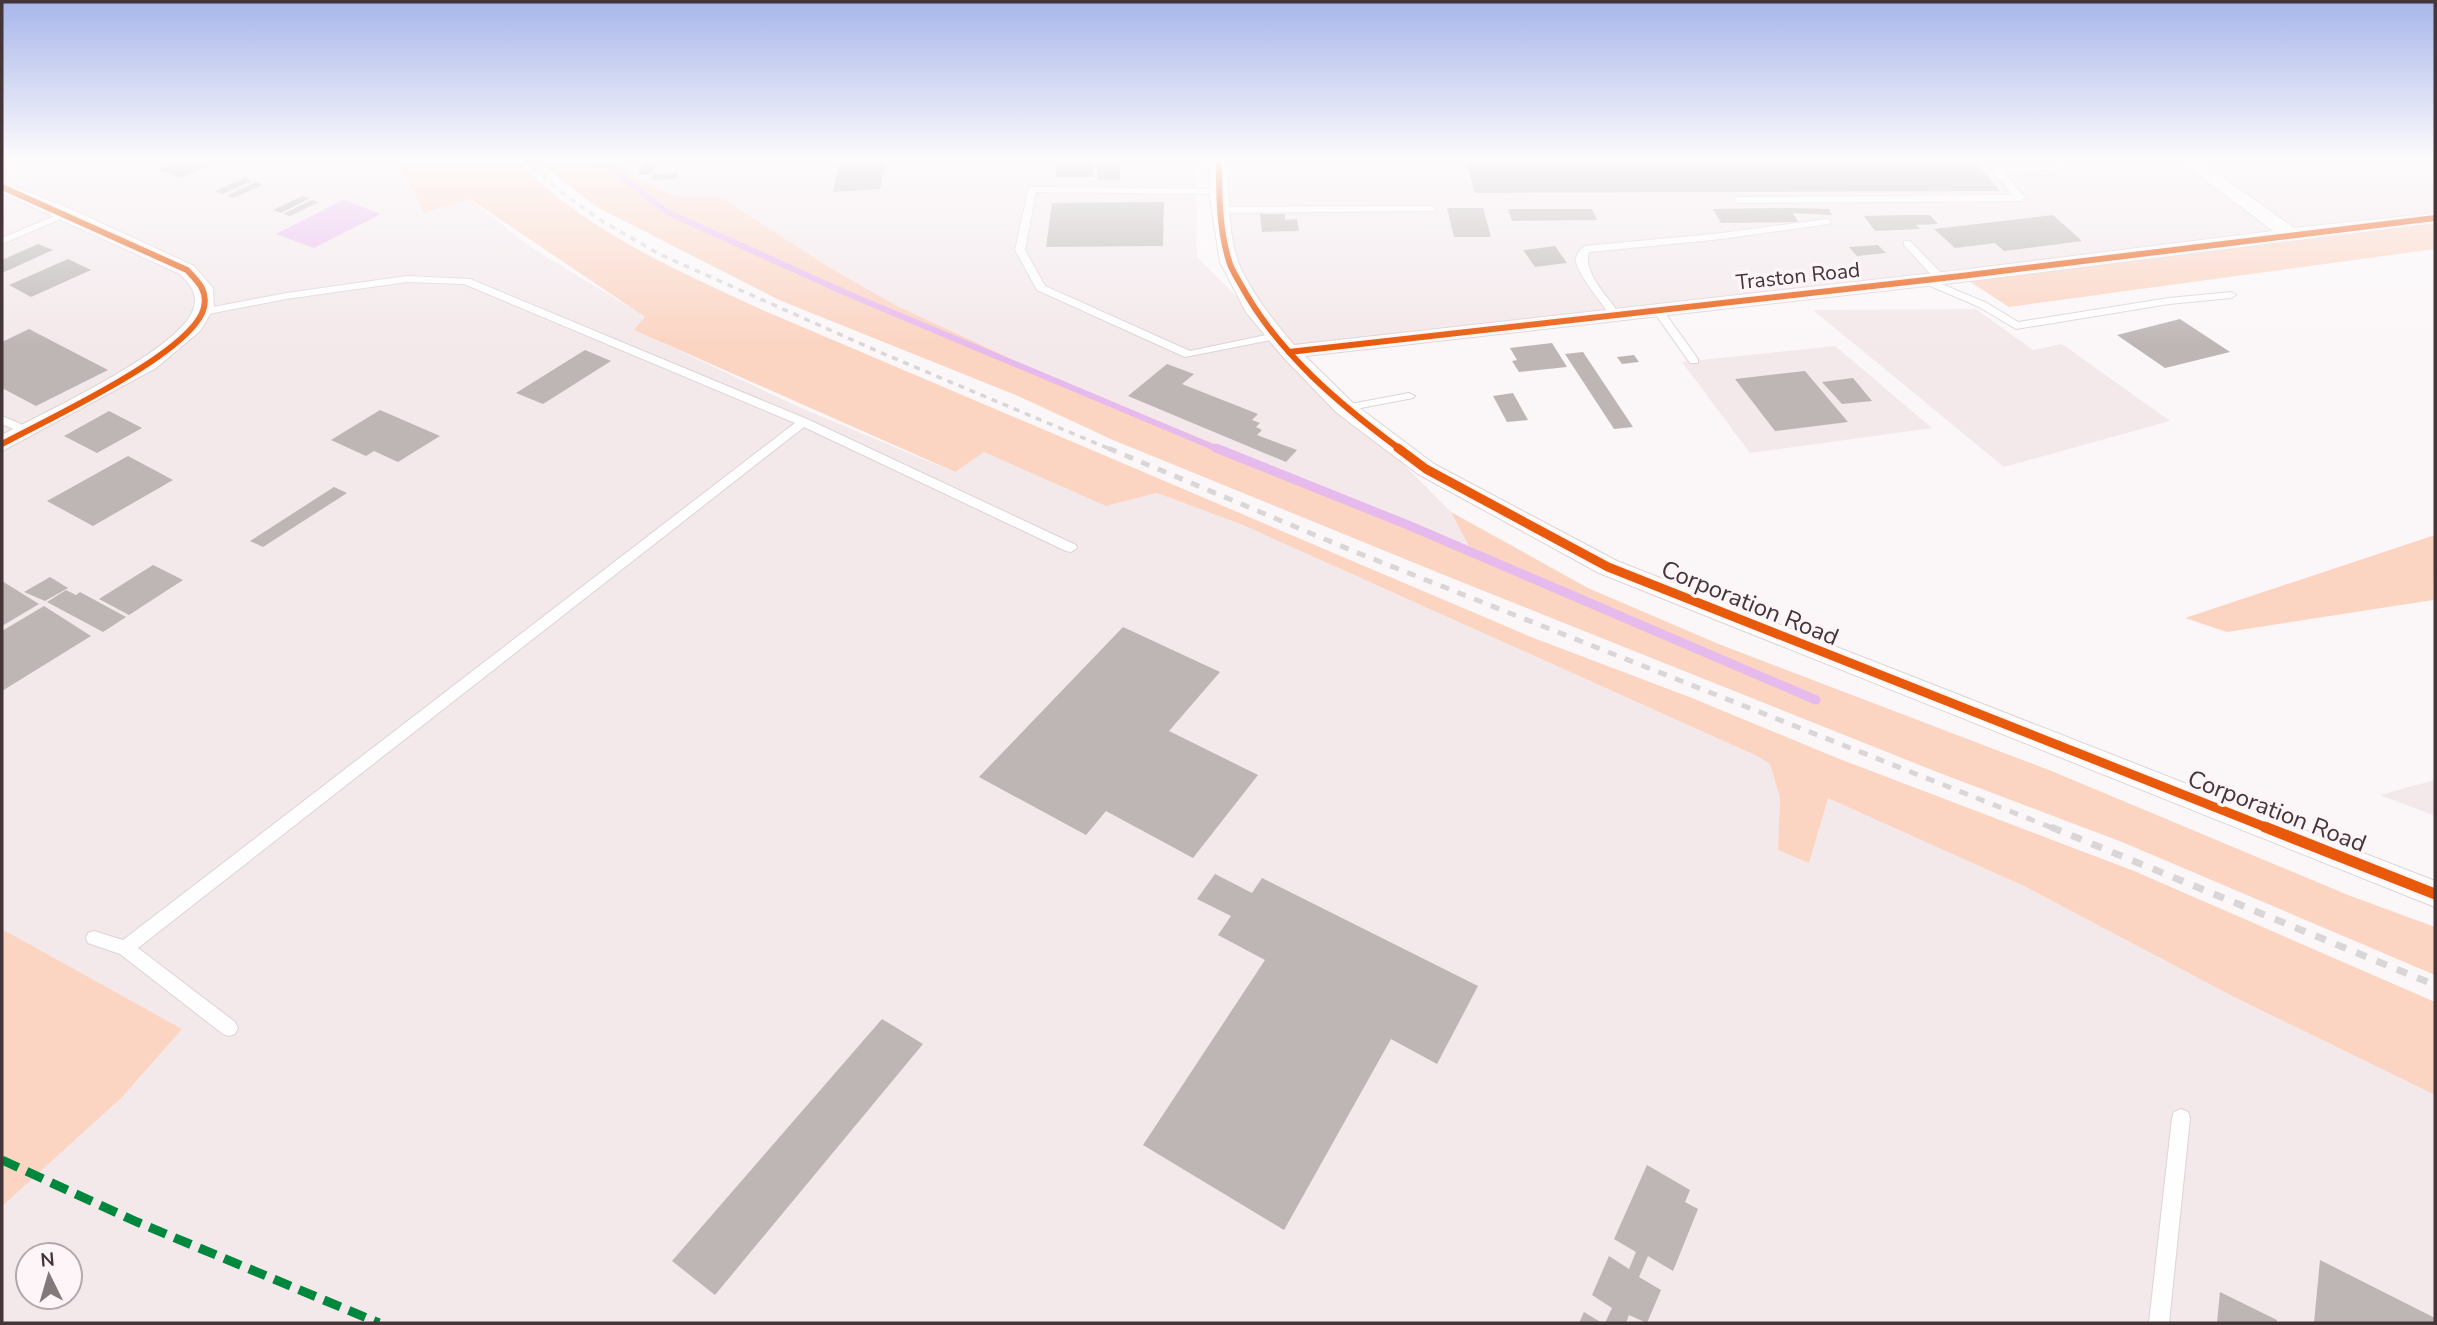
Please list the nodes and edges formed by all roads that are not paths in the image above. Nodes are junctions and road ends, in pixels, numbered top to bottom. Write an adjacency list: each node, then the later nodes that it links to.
1 (49, 222): 9 (lane)
2 (84, 222): 14 (street)
3 (1026, 222): 16 (lane)
4 (1223, 222): 16 (street, Corporation Road)
5 (1827, 222): 15 (lane)
6 (2273, 222): 8 (street)
7 (2400, 222): 8 (street, Traston Road)
8 (2290, 234): 11 (street, Traston Road)
9 (2, 241)
10 (1907, 243): 11 (lane)
11 (1933, 279): 12 (lane); 13 (street, Traston Road)
12 (2231, 295)
13 (1656, 308): 15 (street, Traston Road); 17 (lane)
14 (203, 312): 21 (lane); 22 (street)
15 (1614, 313): 16 (street, Traston Road)
16 (1282, 344): 19 (street, Corporation Road)
17 (1694, 360)
18 (1409, 396): 19 (lane)
19 (1345, 408): 25 (street, Corporation Road)
20 (2, 420): 22 (lane)
21 (803, 422): 24 (lane); 27 (lane)
22 (26, 431): 23 (street)
23 (2, 444)
24 (1071, 548)
25 (2435, 894)
26 (94, 938): 27 (lane)
27 (125, 948): 28 (lane)
28 (229, 1028)
29 (2181, 1118): 30 (lane)
30 (2159, 1323)

